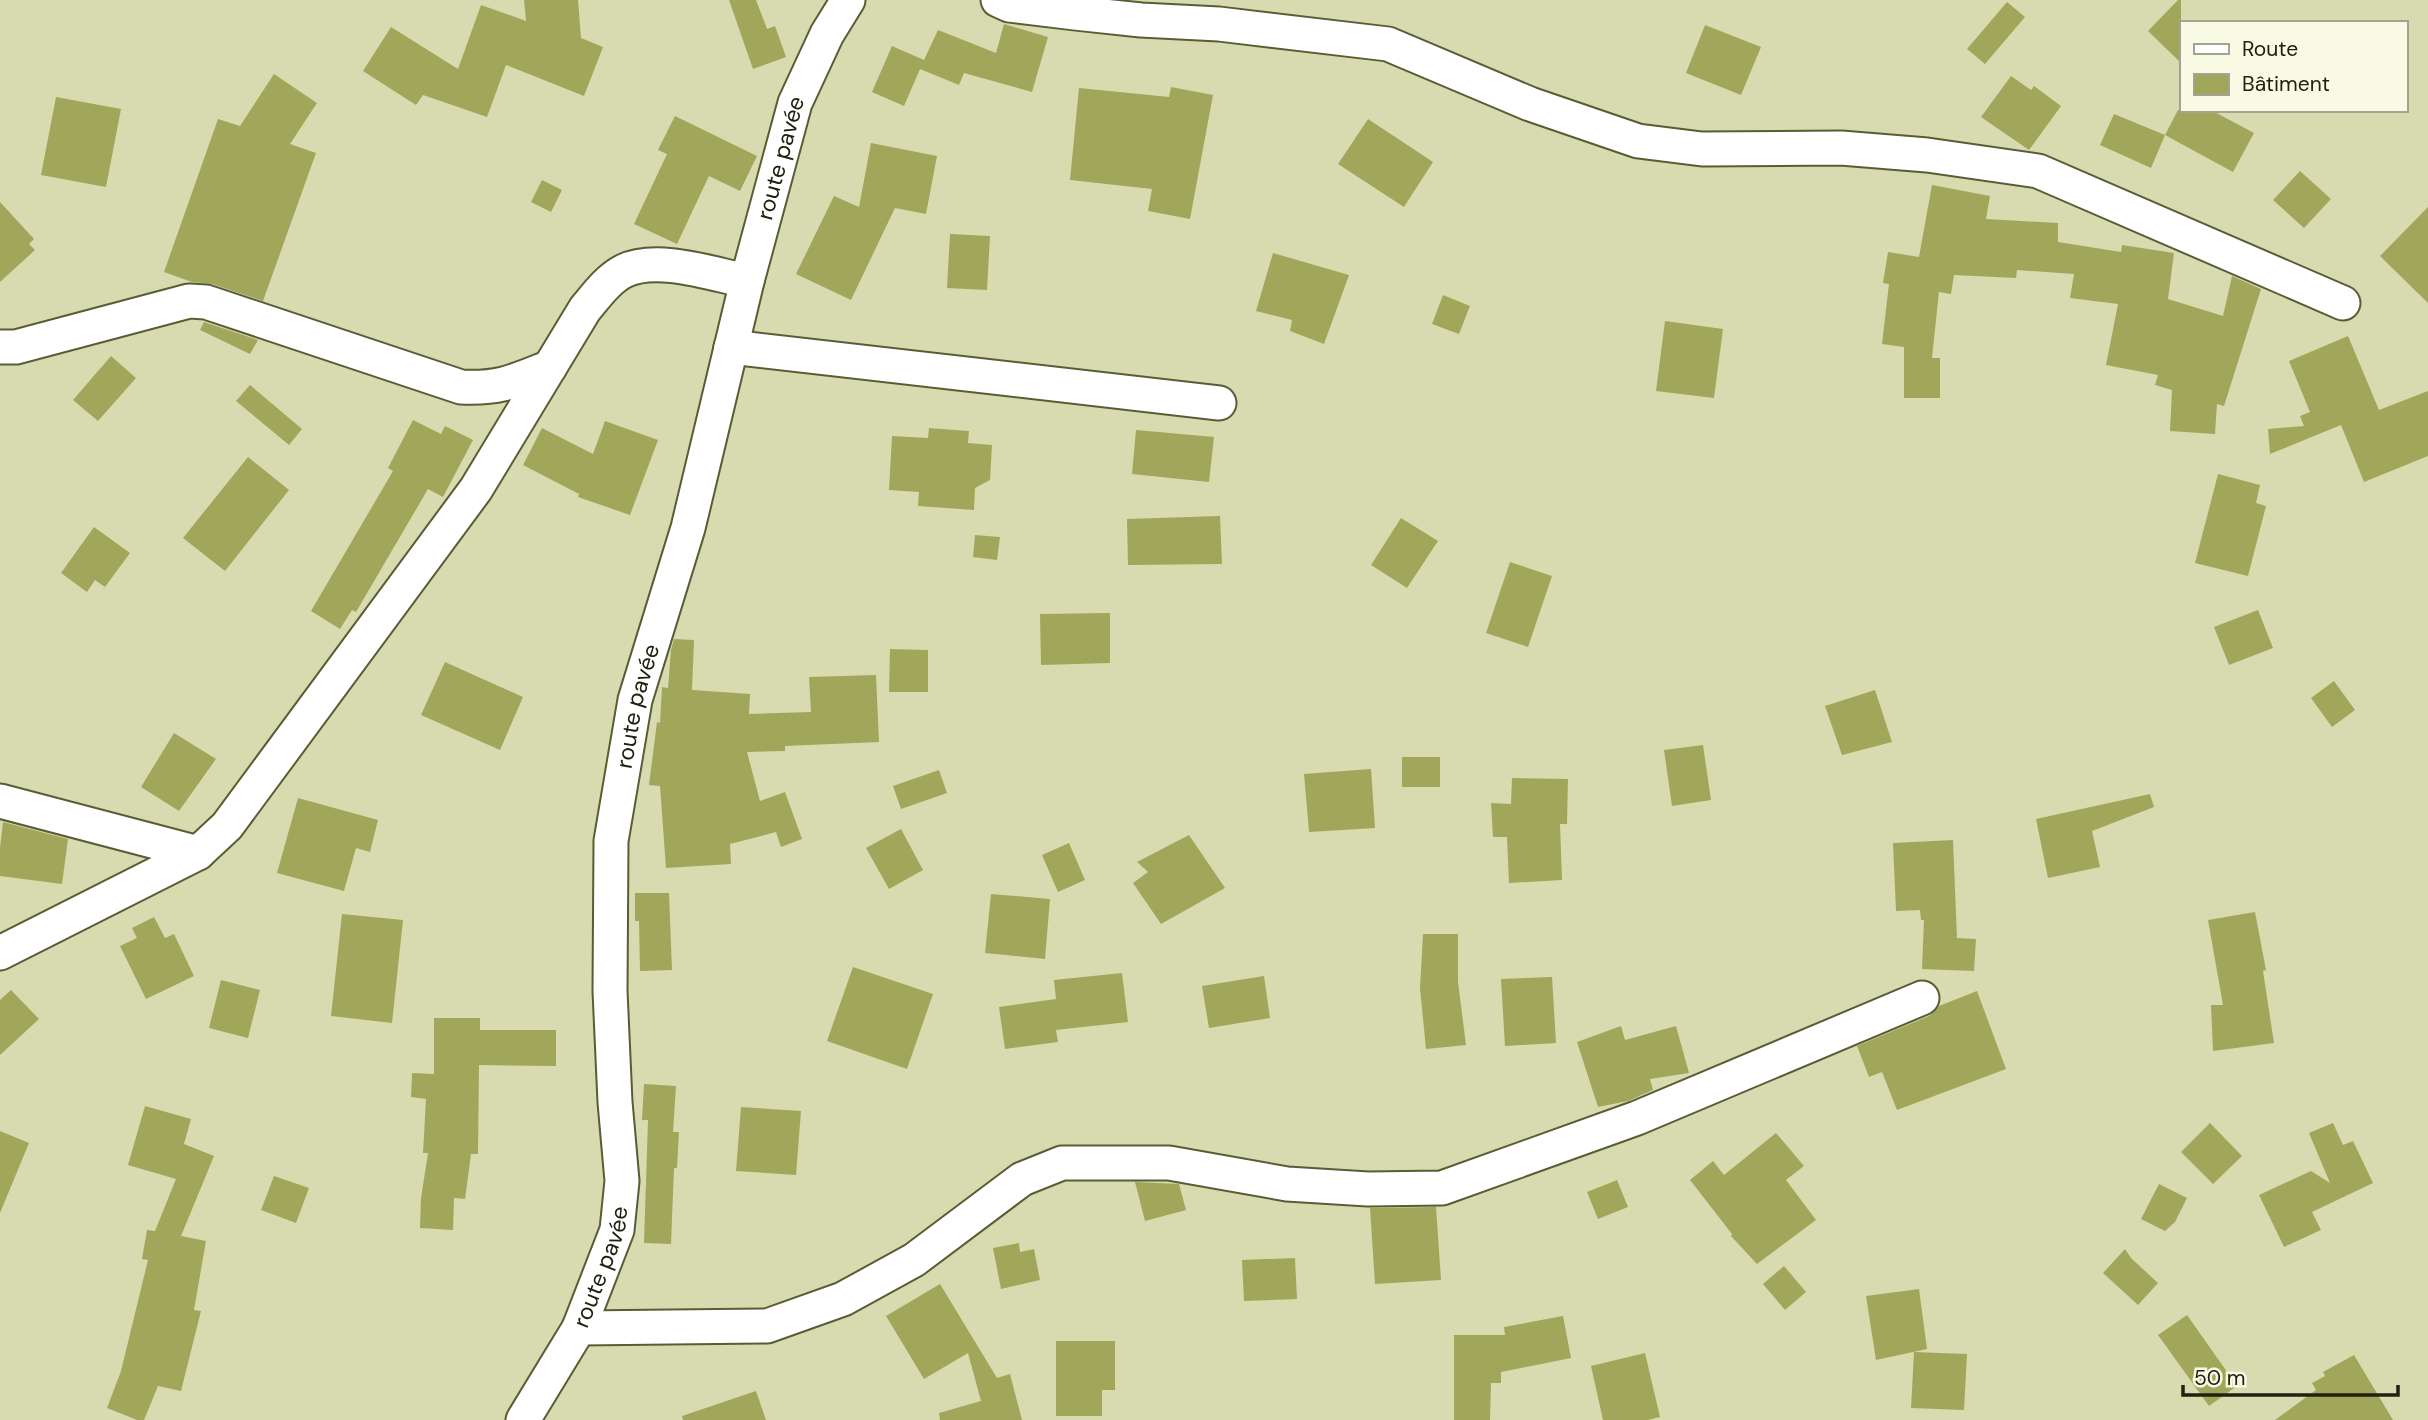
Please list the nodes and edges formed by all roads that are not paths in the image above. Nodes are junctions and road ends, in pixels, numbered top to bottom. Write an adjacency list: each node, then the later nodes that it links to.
1 (848, 0): 3 (street, route pavée)
2 (998, 0): 4 (street)
3 (747, 281): 6 (street, route pavée); 7 (street)
4 (2343, 303)
5 (0, 347): 7 (street)
6 (731, 347): 8 (street); 13 (street, route pavée)
7 (550, 367): 10 (street)
8 (1219, 403)
9 (0, 801): 10 (street)
10 (198, 853): 11 (street)
11 (0, 953)
12 (1922, 998): 13 (street)
13 (579, 1328): 14 (street, route pavée)
14 (523, 1420)

